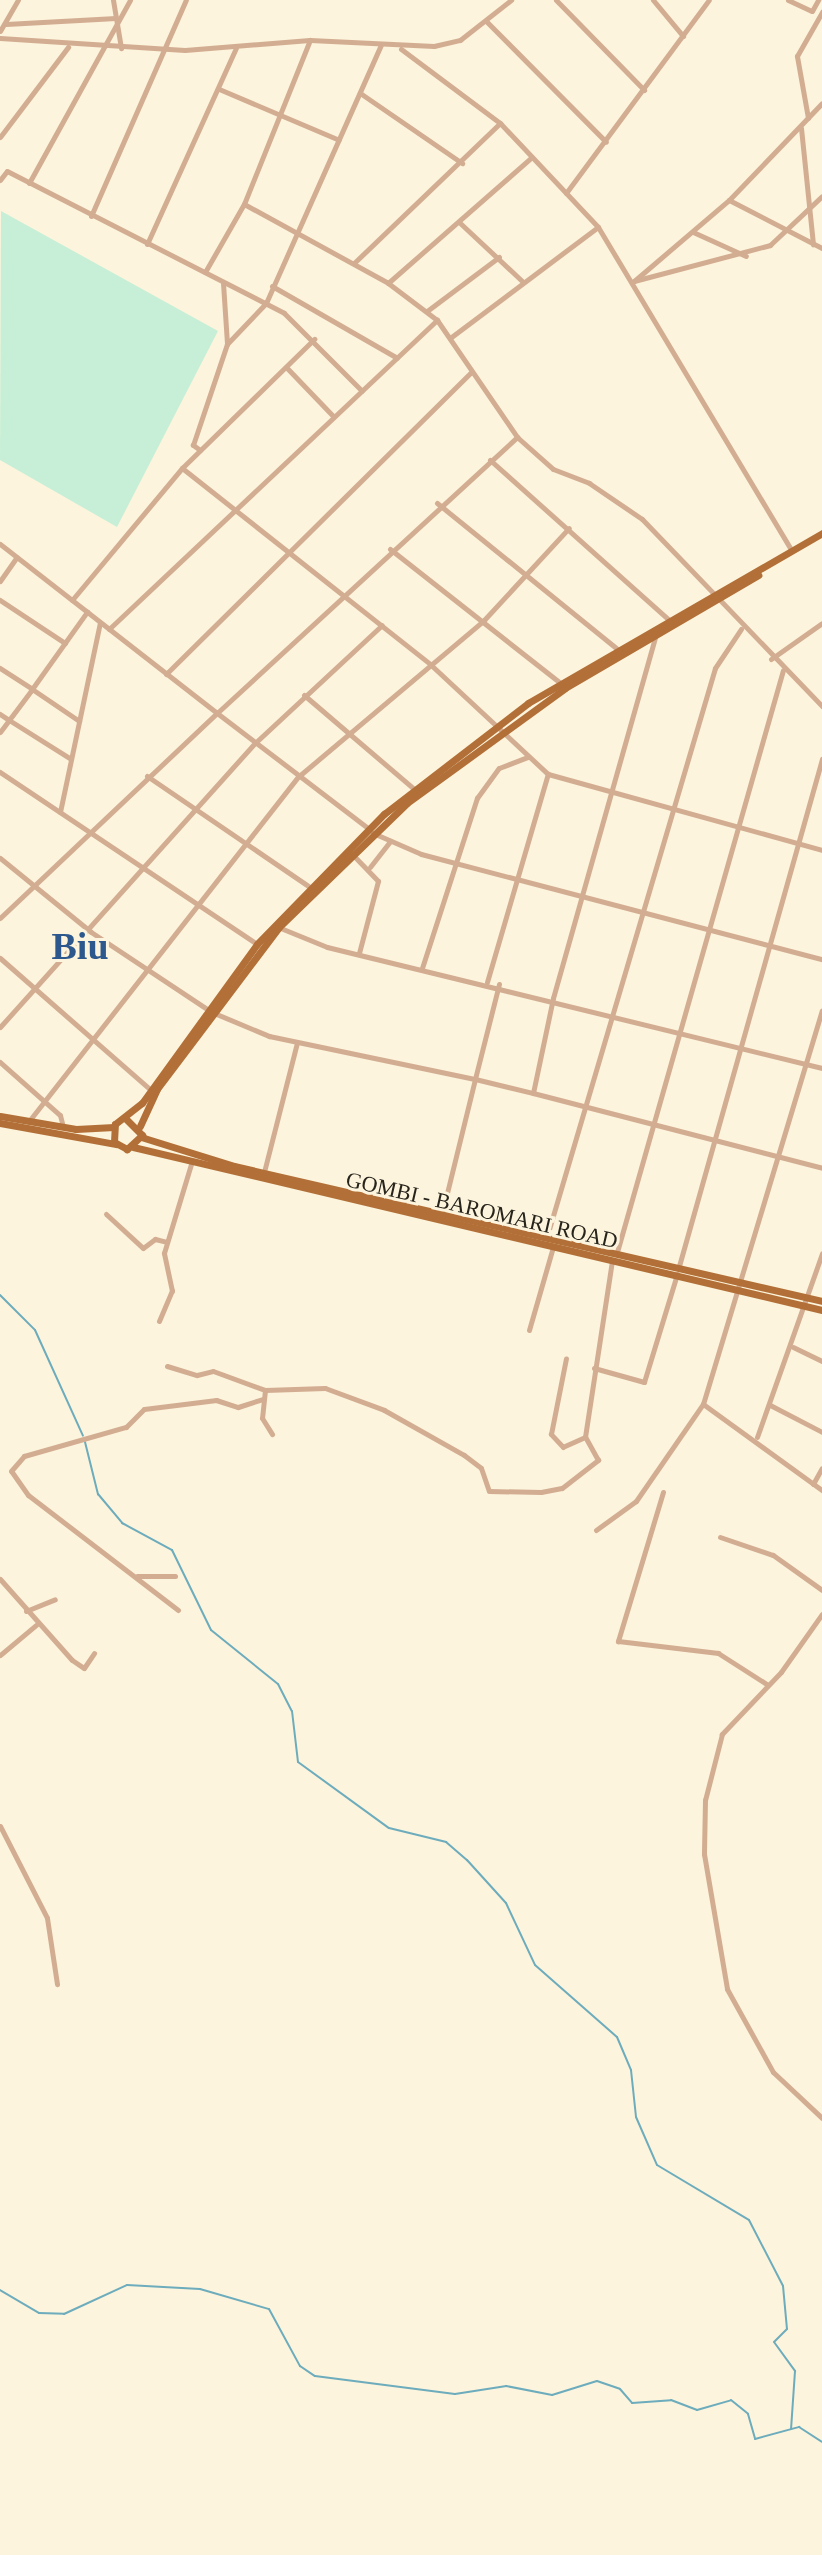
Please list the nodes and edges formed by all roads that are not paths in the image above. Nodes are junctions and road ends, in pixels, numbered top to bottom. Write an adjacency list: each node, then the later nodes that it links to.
1 (18, 0): 16 (street)
2 (113, 0): 13 (street)
3 (130, 0): 13 (street)
4 (186, 0): 26 (street)
5 (511, 0): 15 (street)
6 (556, 0): 29 (street)
7 (653, 0): 18 (street)
8 (709, 0): 18 (street)
9 (788, 0): 11 (street)
10 (818, 0): 11 (street)
11 (812, 11): 14 (street)
12 (822, 12): 14 (street)
13 (116, 18): 16 (street); 22 (street); 25 (street)
14 (816, 18): 33 (street)
15 (485, 20): 27 (street); 38 (street)
16 (6, 24): 17 (street)
17 (0, 31)
18 (683, 36): 29 (street)
19 (0, 38): 23 (street)
20 (310, 40): 21 (street); 24 (street); 32 (street)
21 (381, 45): 27 (street); 30 (street)
22 (106, 46): 23 (street); 25 (street); 44 (street)
23 (68, 47): 36 (street)
24 (236, 47): 26 (street); 28 (street)
25 (121, 48): 26 (street)
26 (163, 49): 50 (street)
27 (401, 49): 34 (street)
28 (219, 89): 32 (street); 56 (street)
29 (644, 90): 38 (street)
30 (360, 93): 37 (street); 40 (street)
31 (822, 103): 33 (street)
32 (279, 117): 37 (street); 48 (street)
33 (808, 118): 35 (street)
34 (500, 123): 39 (street); 40 (street)
35 (801, 127): 47 (street); 49 (street)
36 (0, 137)
37 (339, 140): 55 (street)
38 (606, 142): 45 (street)
39 (532, 157): 45 (street); 51 (street)
40 (462, 163): 61 (street)
41 (0, 168): 42 (street)
42 (7, 171): 43 (street); 44 (street)
43 (0, 180)
44 (29, 183): 50 (street)
45 (566, 193): 52 (street)
46 (822, 196): 49 (street)
47 (729, 200): 53 (street); 54 (street)
48 (244, 204): 55 (street); 62 (street)
49 (808, 215): 54 (street); 57 (street)
50 (91, 216): 56 (street)
51 (460, 223): 60 (street); 66 (street)
52 (598, 227): 63 (street); 64 (street)
53 (693, 232): 59 (street); 63 (street)
54 (789, 233): 57 (street); 59 (street)
55 (297, 234): 61 (street); 67 (street)
56 (147, 244): 62 (street)
57 (813, 244): 58 (street)
58 (822, 248)
59 (746, 256): 63 (street)
60 (499, 257): 64 (street); 69 (street)
61 (354, 263): 66 (street)
62 (205, 272): 65 (street)
63 (633, 281): 89 (street)
64 (523, 282): 71 (street)
65 (223, 283): 68 (street); 73 (street)
66 (388, 283): 69 (street)
67 (272, 286): 68 (street); 74 (street)
68 (266, 303): 72 (street); 73 (street)
69 (427, 311): 70 (street)
70 (437, 320): 71 (street); 74 (street)
71 (450, 338): 76 (street)
72 (314, 339): 75 (street); 77 (street)
73 (227, 344): 80 (street)
74 (397, 358): 77 (street)
75 (286, 367): 78 (street); 80 (street)
76 (470, 373): 79 (street); 90 (street)
77 (362, 391): 78 (street)
78 (334, 417): 84 (street)
79 (517, 437): 81 (street); 95 (street)
80 (200, 450): 82 (street)
81 (490, 460): 83 (street); 85 (street)
82 (182, 468): 84 (street); 97 (street)
83 (437, 503): 88 (street); 92 (street)
84 (232, 510): 90 (street); 104 (street)
85 (569, 528): 92 (street); 100 (street)
86 (822, 535): 89 (main road); 95 (main road)
87 (0, 544): 91 (street)
88 (390, 549): 94 (street); 99 (street)
89 (791, 550): 95 (main road)
90 (284, 551): 94 (street); 113 (street)
91 (17, 557): 93 (street); 97 (street)
92 (528, 576): 99 (street); 108 (street)
93 (0, 581)
94 (340, 594): 103 (street); 120 (street)
95 (713, 598): 100 (main road); 105 (street); 106 (main road)
96 (0, 600): 107 (street)
97 (72, 600): 98 (street)
98 (87, 612): 101 (street); 107 (street)
99 (484, 620): 110 (street); 114 (street)
100 (669, 620): 108 (main road)
101 (100, 623): 104 (street); 123 (street)
102 (822, 623): 109 (street)
103 (382, 625): 110 (street); 116 (street)
104 (109, 629): 113 (street)
105 (741, 629): 109 (street); 137 (street)
106 (656, 634): 124 (main road); 136 (street)
107 (65, 643): 115 (street)
108 (617, 649): 114 (main road)
109 (771, 659): 112 (street)
110 (431, 665): 124 (street); 126 (street)
111 (0, 668): 115 (street)
112 (783, 670): 118 (street); 140 (street)
113 (166, 674): 120 (street)
114 (560, 683): 124 (main road)
115 (32, 689): 122 (street); 123 (street)
116 (304, 695): 126 (street); 127 (street)
117 (822, 695): 118 (street)
118 (815, 700): 119 (street)
119 (822, 706)
120 (217, 713): 127 (street); 133 (street)
121 (0, 714): 122 (street)
122 (9, 720): 125 (street); 129 (street)
123 (79, 721): 129 (street)
124 (502, 725): 128 (street); 135 (main road); 141 (main road)
125 (0, 732)
126 (349, 733): 134 (street); 135 (street)
127 (255, 743): 134 (street); 138 (street)
128 (528, 757): 132 (street); 149 (street)
129 (71, 759): 139 (street)
130 (822, 759): 145 (street)
131 (0, 772): 139 (street)
132 (548, 774): 136 (street); 152 (street)
133 (147, 776): 138 (street); 142 (street)
134 (299, 776): 141 (street); 143 (street)
135 (414, 789): 141 (main road)
136 (612, 793): 137 (street); 155 (street)
137 (675, 808): 140 (street); 157 (street)
138 (198, 810): 143 (street); 151 (street)
139 (60, 812): 142 (street)
140 (735, 825): 145 (street); 160 (street)
141 (370, 830): 144 (street); 147 (main road); 154 (main road)
142 (91, 832): 151 (street); 153 (street)
143 (242, 841): 154 (street); 156 (street)
144 (390, 841): 149 (street); 150 (street)
145 (800, 843): 146 (street); 163 (street)
146 (822, 850)
147 (351, 853): 150 (street); 159 (main road)
148 (0, 858): 153 (street)
149 (454, 862): 152 (street); 167 (street)
150 (370, 867): 164 (street)
151 (145, 869): 156 (street); 161 (street)
152 (516, 879): 155 (street); 169 (street)
153 (32, 884): 158 (street); 161 (street)
154 (308, 886): 159 (main road)
155 (582, 896): 157 (street); 172 (street)
156 (198, 900): 162 (street); 168 (street)
157 (644, 912): 160 (street); 175 (street)
158 (0, 918)
159 (277, 926): 162 (main road); 164 (street); 173 (main road)
160 (707, 929): 163 (street); 177 (street)
161 (91, 932): 168 (street); 171 (street)
162 (257, 944): 173 (main road)
163 (772, 946): 166 (street); 180 (street)
164 (359, 953): 167 (street)
165 (0, 958): 171 (street)
166 (822, 959)
167 (422, 968): 169 (street)
168 (147, 969): 173 (street); 178 (street)
169 (487, 982): 170 (street)
170 (499, 984): 172 (street); 184 (street)
171 (36, 991): 176 (street); 178 (street)
172 (553, 998): 175 (street); 186 (street)
173 (210, 1011): 179 (street); 185 (main road); 194 (main road)
174 (822, 1011): 182 (street)
175 (614, 1013): 177 (street); 188 (street)
176 (0, 1027)
177 (681, 1031): 180 (street); 193 (street)
178 (91, 1040): 185 (street); 187 (street)
179 (297, 1043): 184 (street); 204 (street)
180 (745, 1048): 182 (street); 198 (street)
181 (0, 1062): 187 (street)
182 (808, 1065): 183 (street); 201 (street)
183 (822, 1068)
184 (475, 1079): 186 (street); 206 (street)
185 (151, 1090): 190 (main road)
186 (533, 1093): 188 (street)
187 (43, 1101): 191 (street); 195 (street)
188 (588, 1108): 193 (street); 208 (street)
189 (0, 1116): 191 (main road)
190 (126, 1119): 194 (main road); 196 (main road)
191 (28, 1121): 195 (main road)
192 (0, 1123): 199 (main road)
193 (652, 1125): 198 (street); 212 (street)
194 (140, 1126): 197 (main road)
195 (63, 1127): 196 (main road)
196 (114, 1127): 199 (main road)
197 (141, 1137): 200 (main road); 204 (main road, GOMBI - BAROMARI ROAD)
198 (719, 1140): 201 (street); 213 (street)
199 (116, 1144): 200 (main road)
200 (133, 1147): 202 (main road, GOMBI - BAROMARI ROAD)
201 (780, 1157): 203 (street); 214 (street)
202 (191, 1164): 205 (main road, GOMBI - BAROMARI ROAD); 209 (street)
203 (822, 1168)
204 (264, 1172): 205 (main road, GOMBI - BAROMARI ROAD)
205 (422, 1212): 206 (main road, GOMBI - BAROMARI ROAD); 210 (main road, GOMBI - BAROMARI ROAD)
206 (442, 1213): 208 (main road, GOMBI - BAROMARI ROAD)
207 (106, 1214): 209 (street)
208 (547, 1236): 212 (main road, GOMBI - BAROMARI ROAD)
209 (167, 1242): 218 (street)
210 (553, 1246): 212 (main road, GOMBI - BAROMARI ROAD); 219 (street)
211 (822, 1253): 215 (street)
212 (615, 1255): 213 (main road, GOMBI - BAROMARI ROAD); 224 (street)
213 (678, 1269): 214 (main road, GOMBI - BAROMARI ROAD); 224 (street)
214 (744, 1283): 215 (main road, GOMBI - BAROMARI ROAD); 227 (street)
215 (807, 1300): 216 (main road, GOMBI - BAROMARI ROAD); 217 (main road, GOMBI - BAROMARI ROAD); 220 (street)
216 (822, 1301)
217 (822, 1310)
218 (159, 1321)
219 (529, 1330)
220 (793, 1347): 222 (street); 228 (street)
221 (566, 1358): 231 (street)
222 (822, 1361)
223 (167, 1366): 225 (street)
224 (594, 1368): 231 (street)
225 (265, 1390): 226 (street); 231 (street)
226 (262, 1399): 230 (street); 239 (street)
227 (703, 1404): 232 (street); 237 (street)
228 (770, 1405): 229 (street); 232 (street)
229 (822, 1432)
230 (272, 1434)
231 (585, 1437)
232 (757, 1437): 234 (street)
233 (822, 1468): 234 (street)
234 (813, 1484): 235 (street)
235 (822, 1490)
236 (663, 1492): 250 (street)
237 (596, 1530)
238 (720, 1537): 242 (street)
239 (136, 1576): 240 (street); 244 (street)
240 (175, 1576)
241 (0, 1579): 245 (street)
242 (822, 1590)
243 (55, 1599): 245 (street)
244 (178, 1610)
245 (26, 1611): 247 (street)
246 (822, 1614): 250 (street)
247 (36, 1625): 248 (street); 249 (street)
248 (94, 1653)
249 (0, 1655)
250 (768, 1685): 253 (street)
251 (0, 1826): 252 (street)
252 (57, 1984)
253 (822, 2118)

